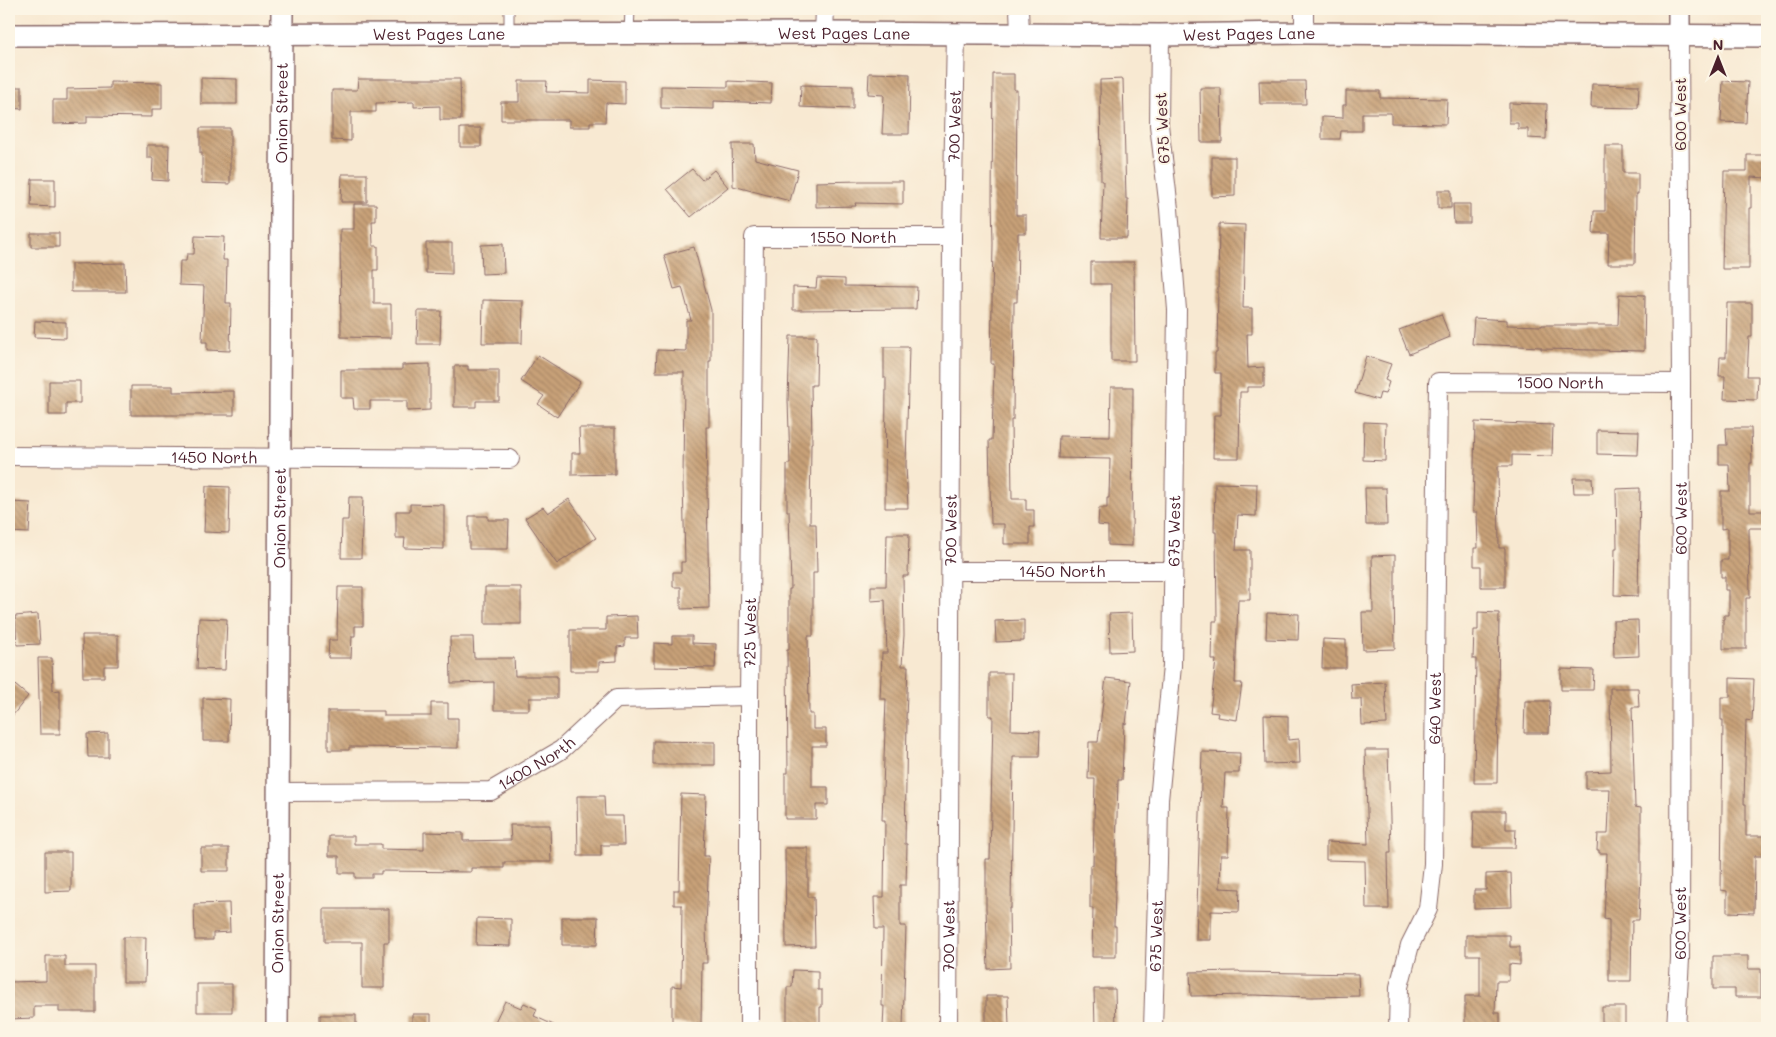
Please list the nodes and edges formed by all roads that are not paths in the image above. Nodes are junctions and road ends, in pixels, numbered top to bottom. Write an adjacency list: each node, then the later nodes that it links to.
1 (282, 9): 12 (street, Onion Street)
2 (509, 9): 13 (lane)
3 (630, 9): 8 (lane)
4 (825, 9): 9 (street)
5 (1019, 9): 10 (street)
6 (1304, 9): 11 (street)
7 (1679, 9): 17 (street, 600 West)
8 (629, 33): 9 (street, West Pages Lane); 13 (street, West Pages Lane)
9 (824, 33): 14 (street, West Pages Lane)
10 (1020, 33): 14 (street, West Pages Lane); 16 (street, West Pages Lane)
11 (1304, 33): 16 (street, West Pages Lane); 17 (street, West Pages Lane)
12 (282, 34): 13 (street, West Pages Lane); 15 (street, West Pages Lane); 24 (street, Onion Street)
13 (508, 34)
14 (956, 34): 20 (street, 700 West)
15 (9, 35)
16 (1160, 35): 27 (street, 675 West)
17 (1679, 35): 18 (street, West Pages Lane); 22 (street, 600 West)
18 (1767, 36)
19 (754, 237): 20 (street, 1550 North); 28 (street, 725 West)
20 (952, 237): 26 (street, 700 West)
21 (1438, 382): 22 (street, 1500 North); 34 (street, 640 West)
22 (1681, 383): 35 (street, 600 West)
23 (9, 456): 24 (street, 1450 North)
24 (280, 457): 25 (street, 1450 North); 29 (street, Onion Street)
25 (510, 459)
26 (952, 571): 27 (street, 1450 North); 32 (street, 700 West)
27 (1172, 571): 33 (street, 675 West)
28 (749, 696): 29 (street, 1400 North); 31 (street, 725 West)
29 (278, 792): 30 (street, Onion Street)
30 (277, 1028)
31 (749, 1028)
32 (948, 1028)
33 (1153, 1028)
34 (1398, 1028)
35 (1676, 1028)

